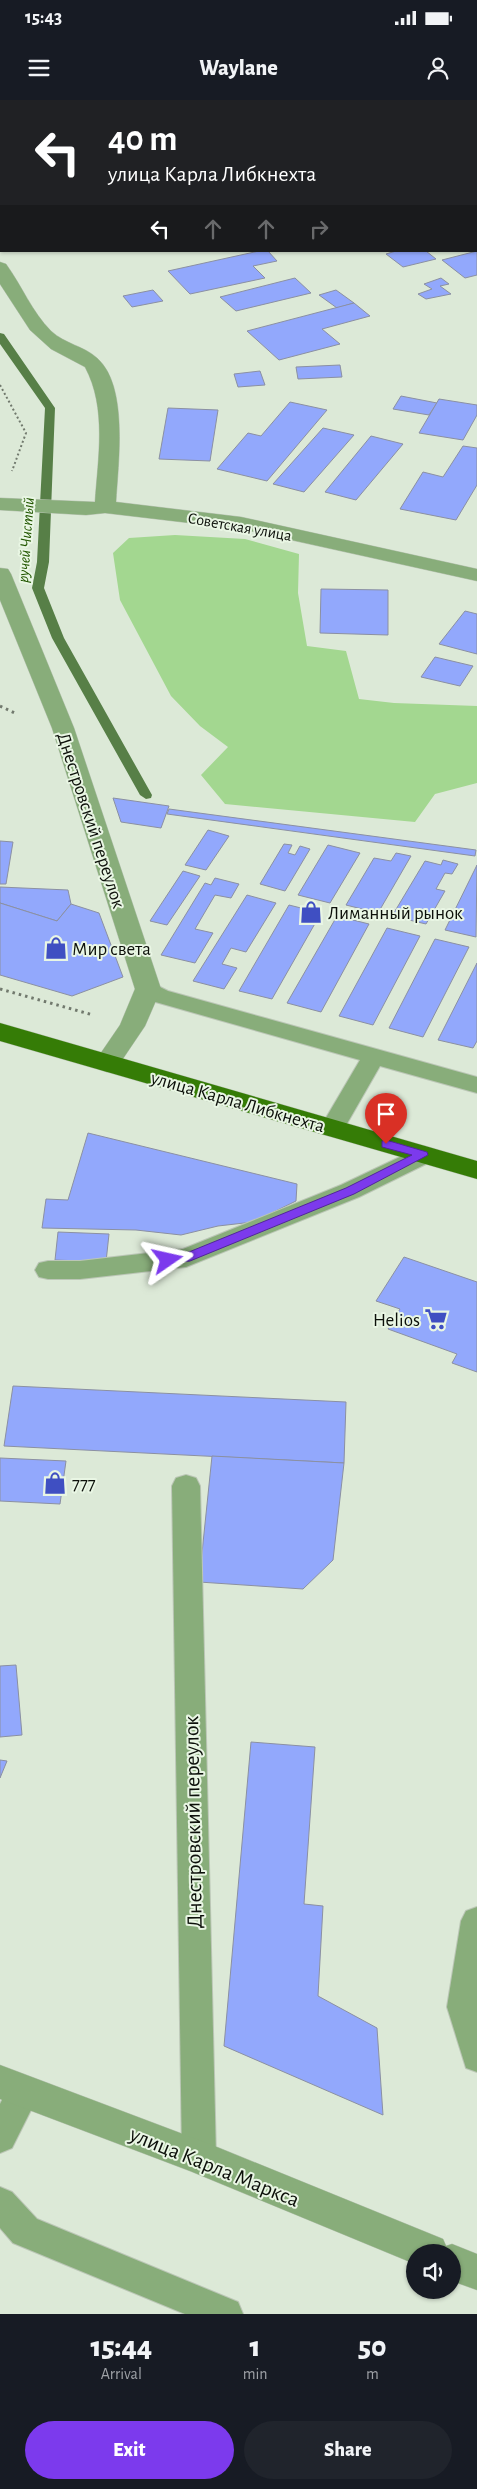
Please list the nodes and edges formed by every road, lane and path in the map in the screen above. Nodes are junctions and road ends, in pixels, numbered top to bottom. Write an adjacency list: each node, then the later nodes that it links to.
1 (0, 268): 5 (street)
2 (0, 384): 3 (path)
3 (10, 476)
4 (0, 504): 5 (street, Советская улица)
5 (96, 508): 7 (street, Советская улица)
6 (0, 574): 8 (street, Днестровский переулок)
7 (477, 575)
8 (148, 989): 10 (lane); 11 (street)
9 (0, 1032): 11 (main road, улица Карла Либкнехта)
10 (374, 1056): 12 (lane); 13 (lane)
11 (106, 1063): 13 (main road, улица Карла Либкнехта)
12 (477, 1085)
13 (332, 1128): 14 (main road, улица Карла Либкнехта)
14 (423, 1155): 15 (main road, улица Карла Либкнехта); 16 (lane)
15 (477, 1170)
16 (48, 1270)
17 (186, 1486): 22 (lane, Днестровский переулок)
18 (477, 1921): 19 (lane)
19 (477, 2057)
20 (12, 2087): 21 (lane); 22 (street, улица Карла Маркса)
21 (0, 2137)
22 (199, 2158): 24 (street, улица Карла Маркса)
23 (0, 2203): 27 (lane)
24 (410, 2244)
25 (461, 2266): 26 (street)
26 (477, 2272)
27 (226, 2314)

